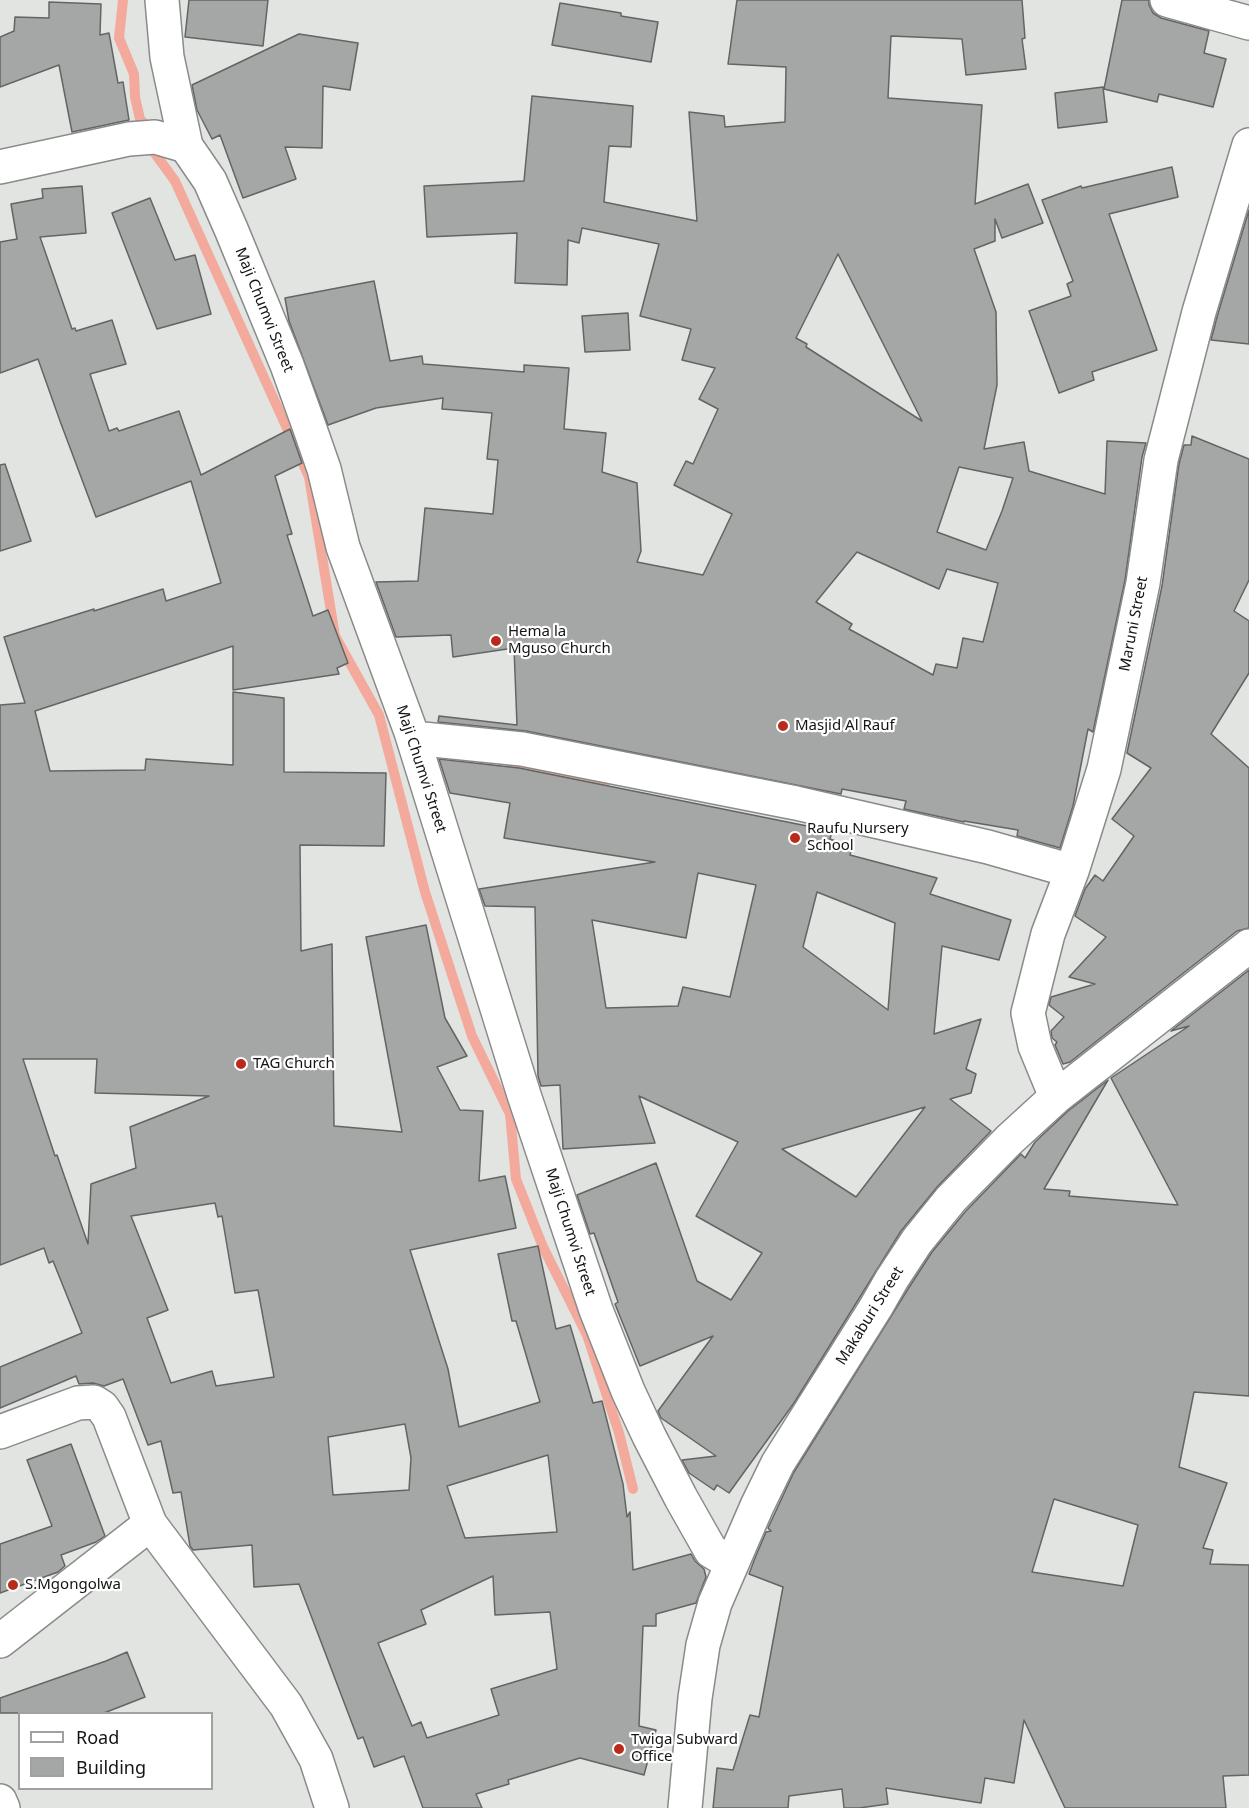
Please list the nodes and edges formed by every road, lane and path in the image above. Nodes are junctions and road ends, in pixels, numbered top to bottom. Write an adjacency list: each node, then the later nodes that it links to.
1 (162, 0): 5 (street)
2 (1167, 0): 3 (street)
3 (1249, 23)
4 (1249, 145): 8 (street, Maruni Street)
5 (186, 146): 6 (street); 7 (street, Maji Chumvi Street)
6 (0, 167)
7 (413, 738): 8 (street); 13 (street, Maji Chumvi Street)
8 (1072, 871): 10 (street, Maruni Street)
9 (1249, 946): 10 (street, Makaburi Street)
10 (1056, 1097): 13 (street, Makaburi Street)
11 (0, 1432): 12 (street)
12 (150, 1524): 14 (street); 17 (street)
13 (731, 1563): 18 (street, Makaburi Street)
14 (0, 1641)
15 (0, 1801): 16 (street)
16 (3, 1808)
17 (332, 1808)
18 (685, 1808)

